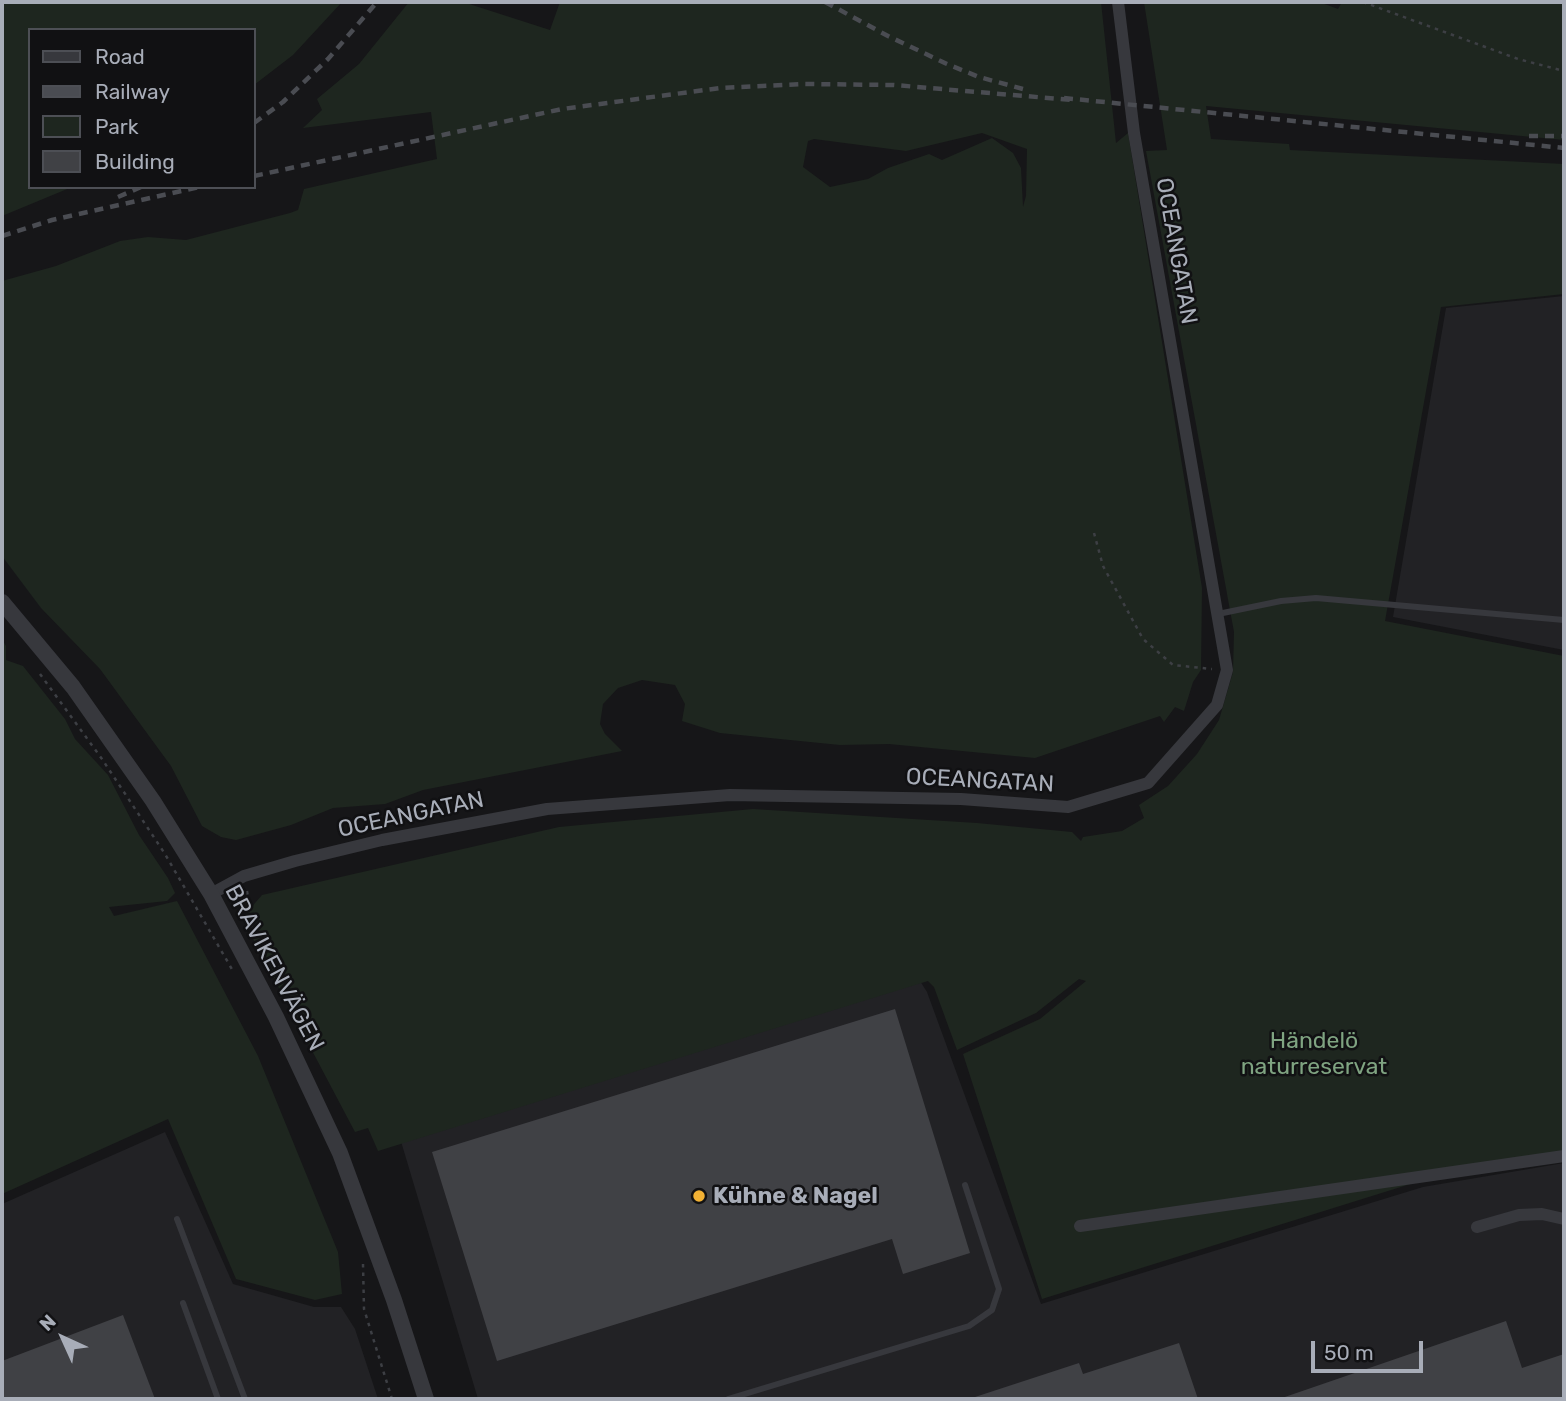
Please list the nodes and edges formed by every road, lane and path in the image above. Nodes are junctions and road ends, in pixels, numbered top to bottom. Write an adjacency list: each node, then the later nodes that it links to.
1 (1118, 2): 6 (street, OCEANGATAN)
2 (1363, 2): 3 (path)
3 (1564, 71)
4 (1094, 533): 8 (path)
5 (2, 602): 11 (street, BRAVIKENVÄGEN)
6 (1218, 614): 7 (lane); 8 (street, OCEANGATAN)
7 (1564, 620)
8 (1227, 670): 10 (street, OCEANGATAN)
9 (40, 673): 13 (path)
10 (244, 877): 11 (street, OCEANGATAN); 12 (path)
11 (211, 894): 12 (street, BRAVIKENVÄGEN)
12 (236, 942): 13 (path); 26 (street, BRAVIKENVÄGEN)
13 (221, 951): 14 (path)
14 (234, 973)
15 (1564, 1156): 19 (street)
16 (965, 1185): 27 (lane)
17 (177, 1219): 24 (lane)
18 (1564, 1219): 20 (street)
19 (1080, 1226)
20 (1477, 1227)
21 (361, 1254): 25 (path)
22 (183, 1303): 23 (lane)
23 (218, 1399)
24 (245, 1399)
25 (392, 1399)
26 (426, 1399)
27 (727, 1399)

